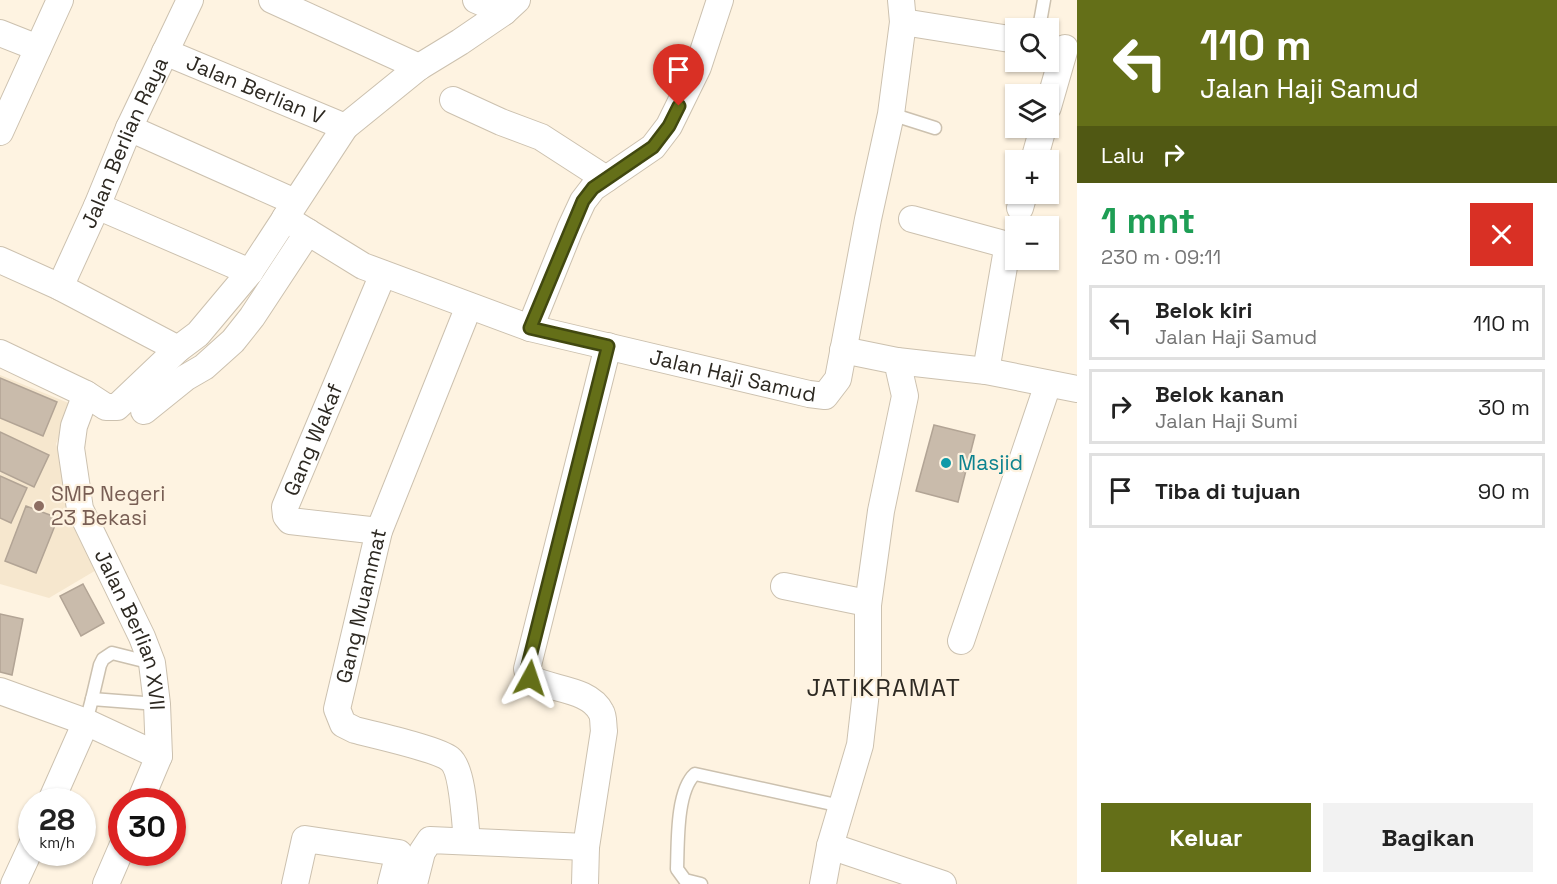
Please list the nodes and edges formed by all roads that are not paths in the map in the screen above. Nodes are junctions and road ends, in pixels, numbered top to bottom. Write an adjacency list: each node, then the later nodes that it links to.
1 (60, 0): 12 (street)
2 (190, 0): 14 (street, Jalan Berlian Raya)
3 (272, 0): 15 (street)
4 (476, 0): 7 (street)
5 (720, 0): 23 (street)
6 (1044, 0): 9 (lane)
7 (511, 6): 15 (street)
8 (902, 11): 11 (street); 18 (street, Jalan Haji Samud)
9 (1041, 18)
10 (0, 33): 12 (street)
11 (1005, 37)
12 (38, 48): 22 (street)
13 (1064, 48): 16 (street)
14 (165, 52): 19 (street, Jalan Berlian V); 20 (street, Jalan Berlian Raya)
15 (419, 67): 19 (street)
16 (1054, 84)
17 (453, 100): 23 (street)
18 (891, 114): 21 (lane); 37 (street, Jalan Haji Samud)
19 (345, 127): 25 (street)
20 (129, 128): 24 (street, Jalan Berlian Raya); 25 (street, Jalan Haji Samud)
21 (935, 128)
22 (0, 132)
23 (606, 179): 34 (street)
24 (98, 206): 29 (street); 31 (street, Jalan Berlian Raya)
25 (290, 210): 27 (street, Jalan Haji Samud); 29 (street)
26 (912, 219): 40 (street)
27 (308, 232): 30 (street, Jalan Haji Samud); 33 (street)
28 (0, 260): 31 (street)
29 (250, 272): 35 (street)
30 (383, 274): 32 (street, Jalan Haji Samud); 45 (street, Gang Wakaf)
31 (60, 287): 35 (street)
32 (469, 306): 34 (street, Jalan Haji Samud); 45 (street, Gang Muammat)
33 (252, 317): 35 (street); 44 (street)
34 (530, 328): 36 (street, Jalan Haji Samud)
35 (188, 341): 43 (street)
36 (608, 346): 37 (street, Jalan Haji Samud); 59 (street)
37 (843, 350): 39 (street)
38 (0, 353): 43 (street)
39 (897, 361): 40 (street); 47 (street)
40 (986, 371): 41 (street)
41 (1048, 384): 42 (street); 48 (street)
42 (1077, 389)
43 (86, 394): 49 (street, Jalan Berlian XVII)
44 (144, 411)
45 (379, 531): 57 (street, Gang Muammat)
46 (784, 586): 47 (street)
47 (868, 605): 56 (street)
48 (961, 642)
49 (152, 663): 51 (street, Jalan Berlian XVII); 52 (lane)
50 (1, 693): 52 (street)
51 (157, 705): 52 (lane); 53 (street, Jalan Berlian XVII)
52 (89, 710): 53 (street); 54 (street)
53 (159, 756): 55 (street, Jalan Berlian XVII)
54 (56, 788)
55 (145, 788)
56 (835, 805): 58 (street); 68 (lane); 69 (lane)
57 (467, 841): 59 (street); 66 (street)
58 (830, 846): 70 (street); 71 (street)
59 (586, 847): 67 (street)
60 (22, 866): 62 (street)
61 (114, 866): 63 (street)
62 (14, 884)
63 (106, 884)
64 (295, 884): 65 (street)
65 (391, 884)
66 (414, 884)
67 (585, 884)
68 (701, 884)
69 (814, 884)
70 (823, 884)
71 (943, 884)

